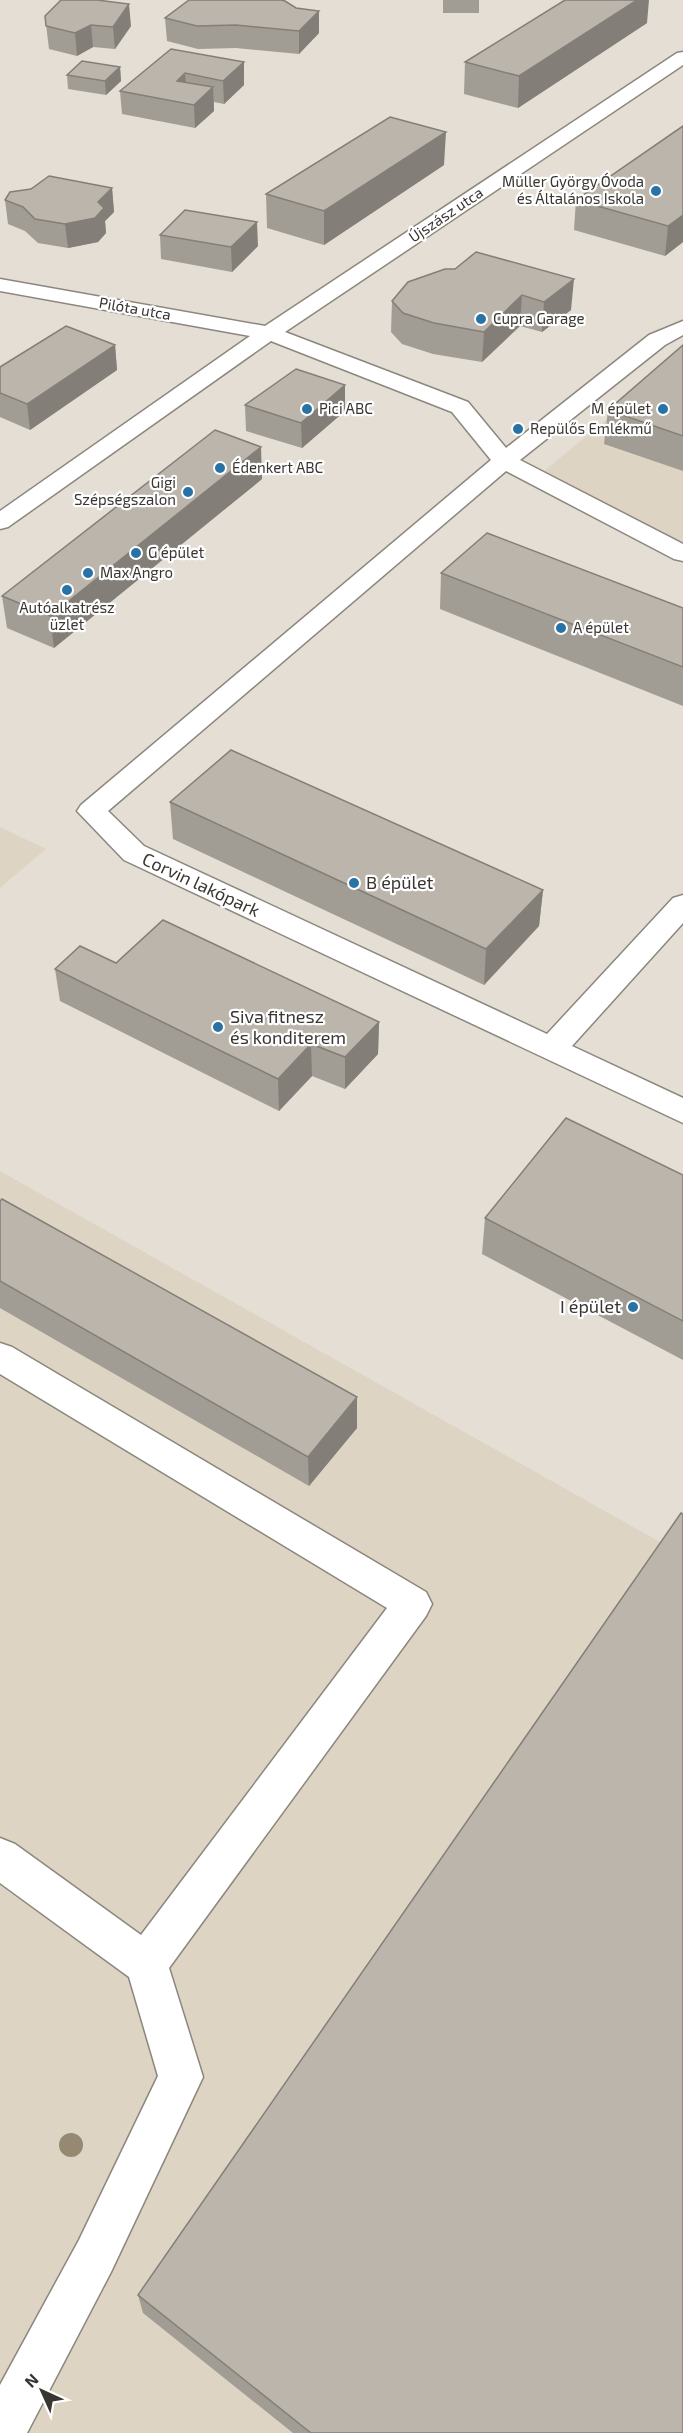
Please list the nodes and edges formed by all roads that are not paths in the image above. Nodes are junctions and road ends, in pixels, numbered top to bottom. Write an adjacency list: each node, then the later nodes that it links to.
1 (683, 57): 4 (street, Újszász utca)
2 (0, 285): 4 (street, Pilóta utca)
3 (683, 327): 5 (street)
4 (269, 333): 5 (street); 6 (street, Újszász utca)
5 (504, 461): 7 (street); 9 (street, Corvin lakópark)
6 (0, 522)
7 (683, 554)
8 (683, 905): 9 (street)
9 (551, 1049): 10 (street, Corvin lakópark)
10 (683, 1111)
11 (0, 1357): 13 (street)
12 (0, 1858): 13 (street)
13 (146, 1964): 14 (street)
14 (1, 2433)

